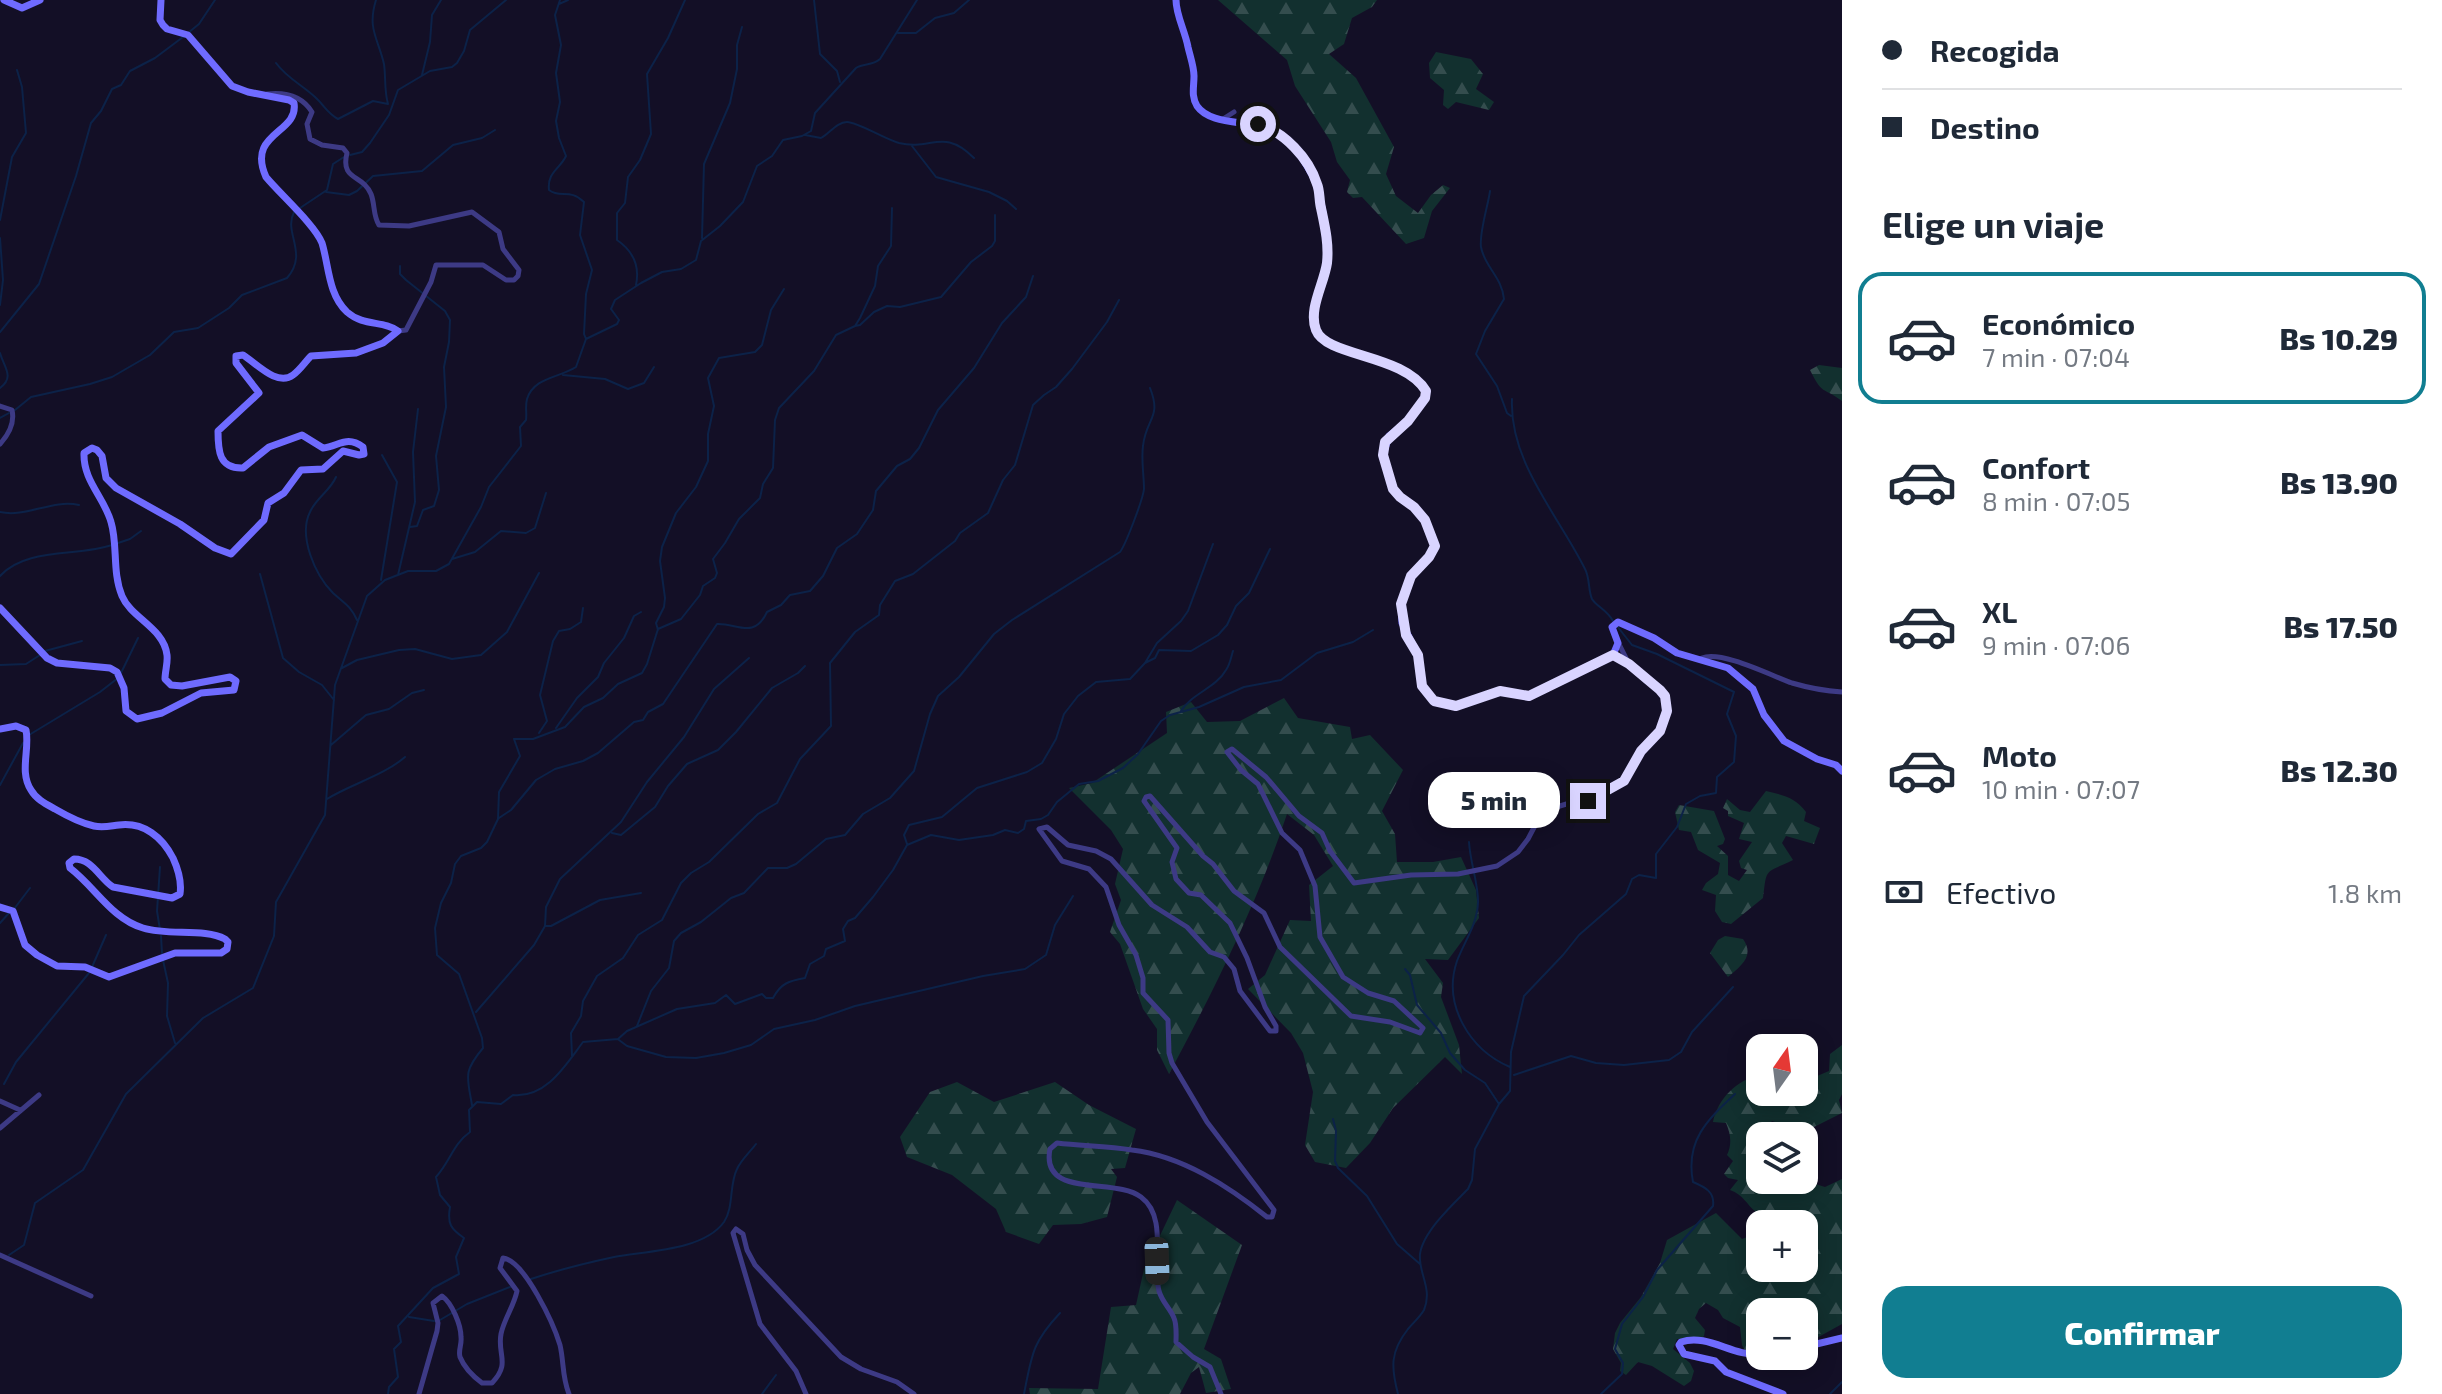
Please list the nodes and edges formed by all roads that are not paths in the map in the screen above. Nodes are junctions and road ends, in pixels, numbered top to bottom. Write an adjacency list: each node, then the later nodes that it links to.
1 (4, 0): 2 (street)
2 (40, 0)
3 (161, 0): 5 (street)
4 (1176, 0): 7 (street)
5 (261, 95): 8 (street); 8 (street)
6 (1234, 112): 7 (street)
7 (1222, 120): 13 (street)
8 (398, 331): 11 (street)
9 (0, 406): 10 (street)
10 (0, 444)
11 (0, 608)
12 (1618, 643): 13 (street); 14 (street); 15 (street)
13 (1613, 655): 15 (street)
14 (1702, 658): 16 (street); 18 (street)
15 (1629, 664): 33 (street)
16 (1842, 692)
17 (0, 729): 19 (street)
18 (1842, 771)
19 (0, 907)
20 (39, 1095): 22 (street)
21 (0, 1101): 22 (street)
22 (20, 1110): 23 (street)
23 (0, 1128)
24 (3, 1257): 25 (street)
25 (91, 1296)
26 (1842, 1338): 27 (street)
27 (1818, 1344)
28 (1746, 1354): 34 (street)
29 (419, 1394): 30 (street)
30 (569, 1394)
31 (806, 1394): 32 (street)
32 (914, 1394)
33 (1221, 1394)
34 (1783, 1394)

